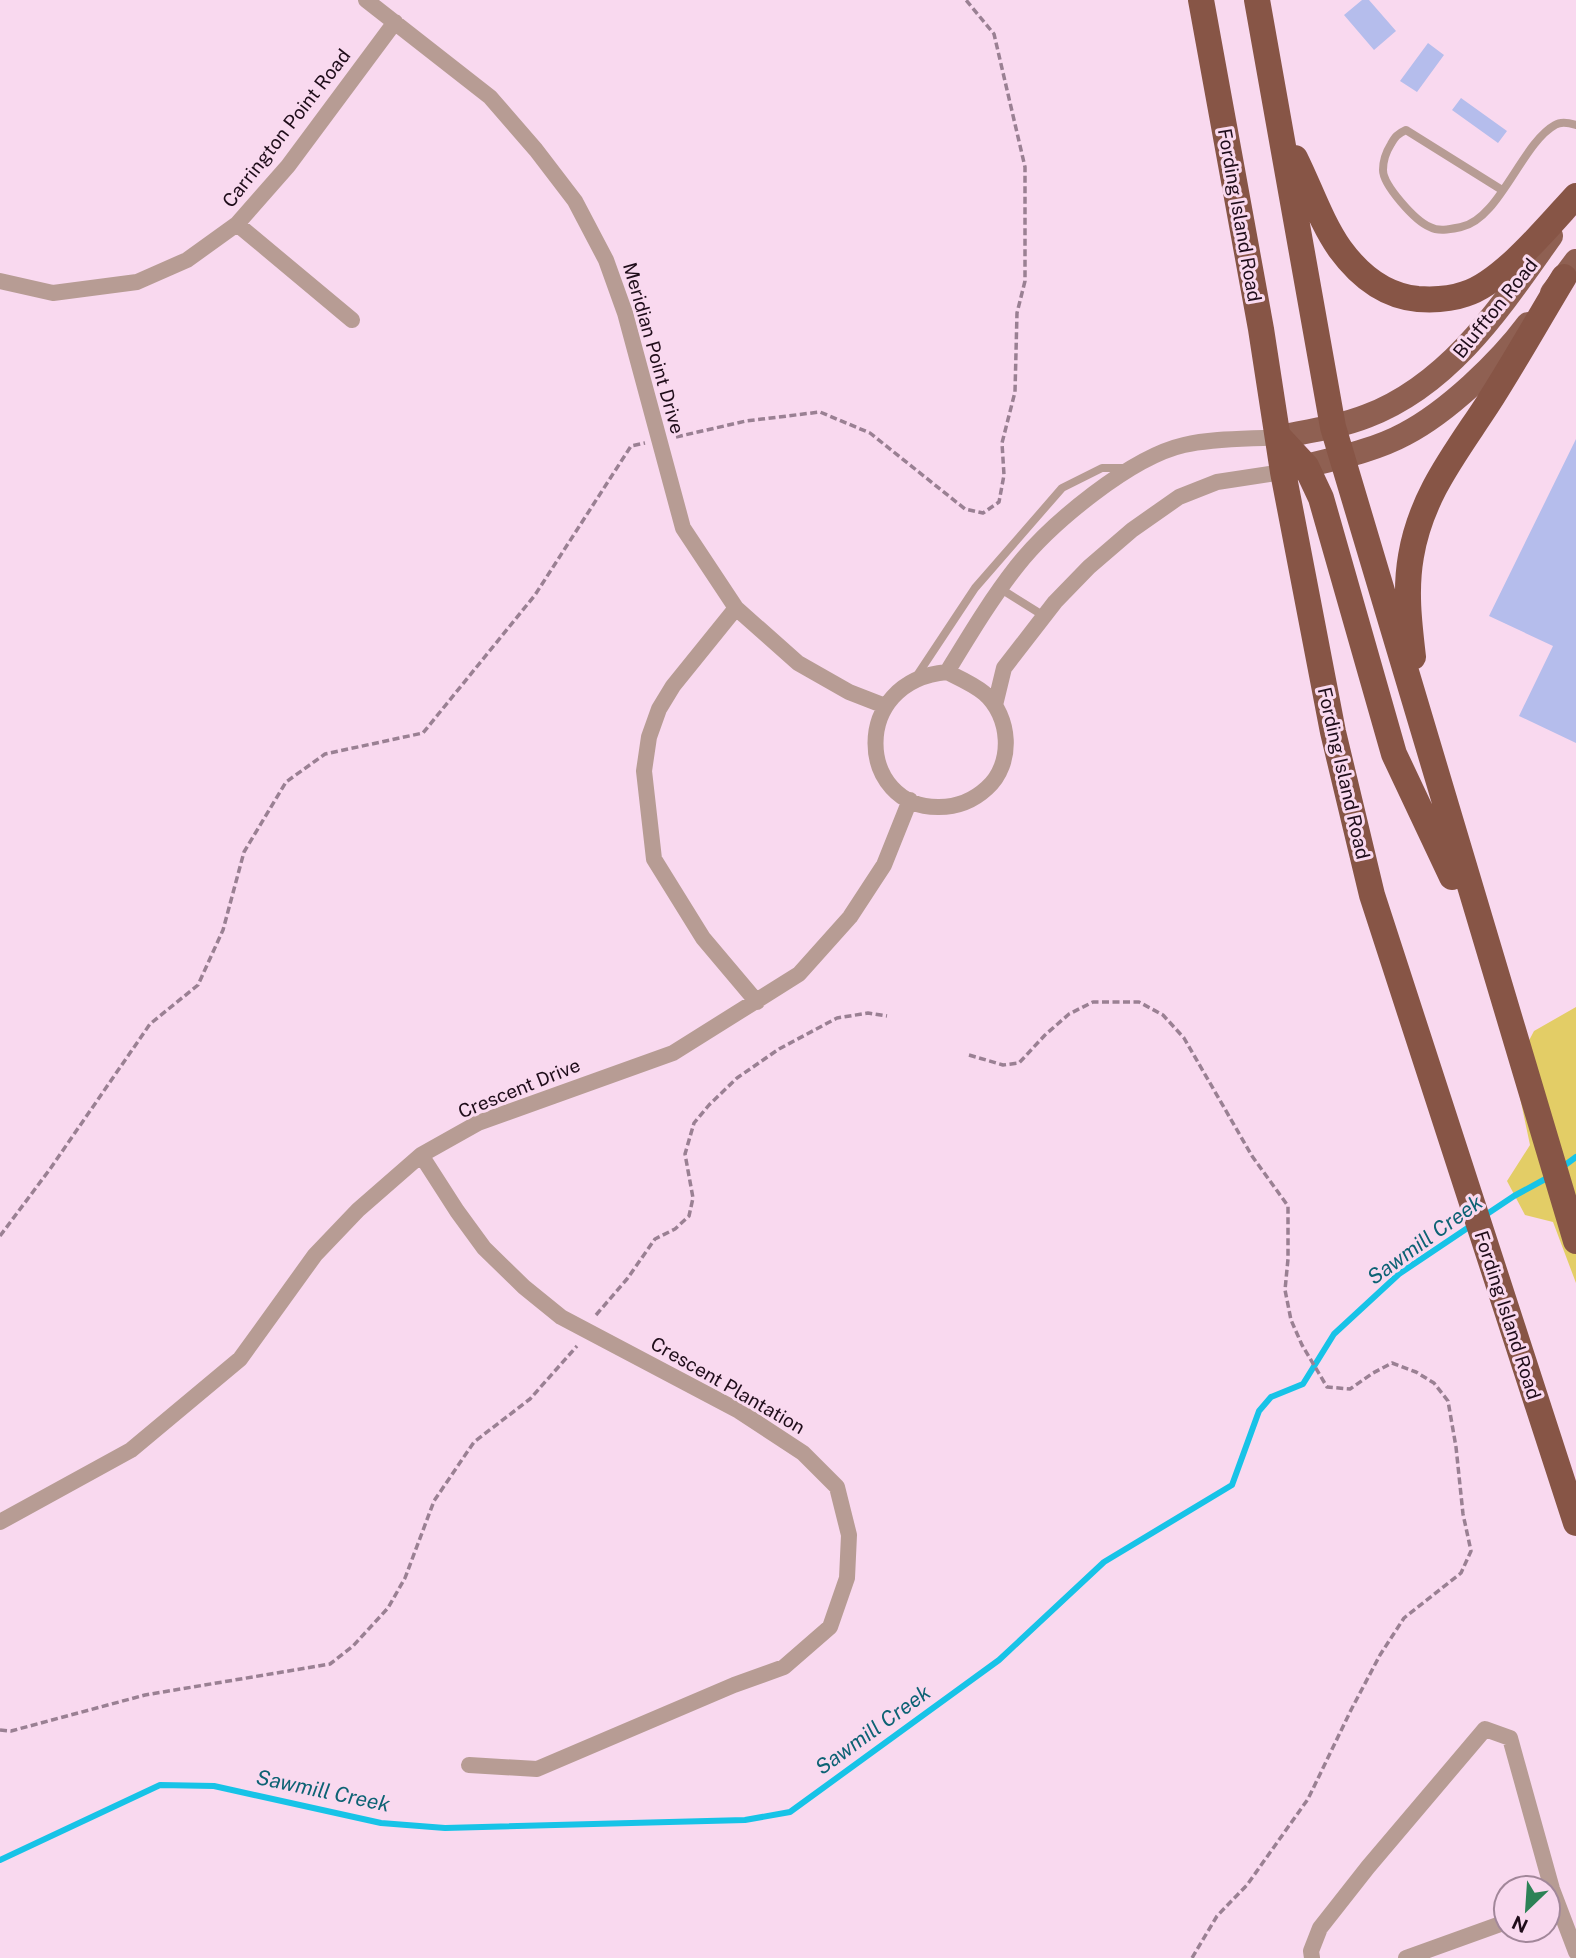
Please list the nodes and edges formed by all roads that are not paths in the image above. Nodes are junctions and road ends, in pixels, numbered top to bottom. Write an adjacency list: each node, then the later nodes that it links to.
1 (366, 0): 4 (street, Meridian Point Drive)
2 (1201, 0): 15 (highway, Fording Island Road)
3 (1257, 0): 6 (highway)
4 (395, 22): 10 (street, Carrington Point Road); 20 (street, Meridian Point Drive)
5 (1576, 125): 7 (lane)
6 (1280, 127): 8 (highway); 14 (highway)
7 (1502, 190): 7 (lane)
8 (1576, 196)
9 (1576, 201): 14 (main road, Bluffton Road)
10 (237, 224): 12 (street, Carrington Point Road); 13 (street)
11 (1570, 269): 16 (main road, Bluffton Road); 26 (highway)
12 (0, 281)
13 (352, 320)
14 (1333, 427): 15 (main road, Bluffton Road); 16 (highway)
15 (1279, 437): 17 (street); 18 (highway, Fording Island Road)
16 (1341, 457): 18 (main road, Bluffton Road); 26 (highway)
17 (1133, 468): 19 (street); 23 (lane)
18 (1295, 469): 21 (street); 28 (highway); 33 (highway, Fording Island Road)
19 (1001, 589): 21 (lane); 22 (street)
20 (736, 608): 25 (street, Meridian Point Drive); 29 (street)
21 (1044, 616): 24 (street)
22 (947, 672): 23 (street); 24 (street)
23 (914, 680): 25 (street)
24 (995, 705): 27 (street)
25 (885, 706): 27 (street)
26 (1422, 732): 28 (highway)
27 (910, 800): 29 (street, Crescent Drive)
28 (1489, 954): 31 (highway)
29 (757, 1002): 30 (street, Crescent Drive)
30 (421, 1155): 32 (street, Crescent Drive); 34 (street, Crescent Plantation)
31 (1576, 1241)
32 (0, 1522)
33 (1576, 1523)
34 (469, 1765)
35 (1545, 1874): 39 (street)
36 (1562, 1923): 38 (street)
37 (1492, 1927): 40 (street)
38 (1576, 1952)
39 (1312, 1958)
40 (1406, 1958)

